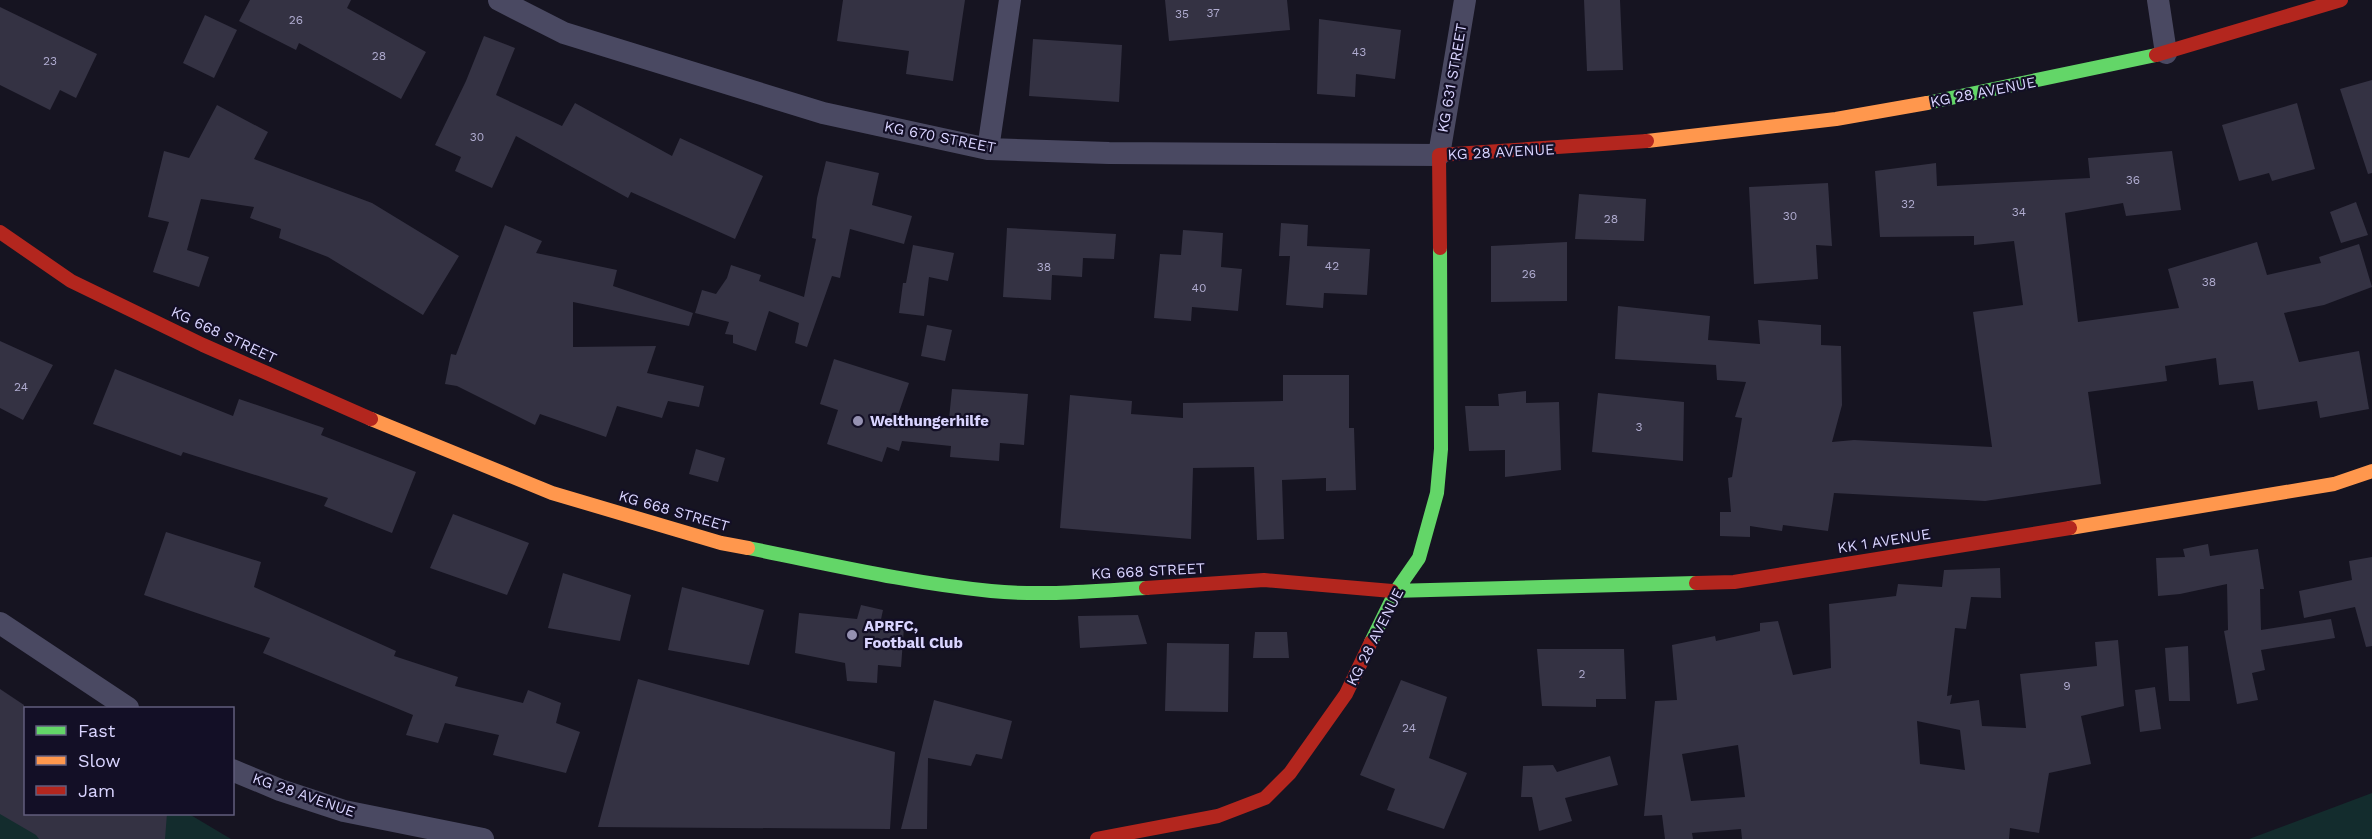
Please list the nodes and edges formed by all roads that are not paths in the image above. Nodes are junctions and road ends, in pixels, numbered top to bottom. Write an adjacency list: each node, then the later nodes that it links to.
1 (499, 0): 7 (street, KG 670 STREET)
2 (1010, 0): 7 (street)
3 (1465, 0): 8 (street, KG 631 STREET)
4 (2158, 0): 6 (street)
5 (2341, 0): 6 (street, KG 28 AVENUE)
6 (2166, 53): 8 (street, KG 28 AVENUE)
7 (988, 149): 8 (street, KG 670 STREET)
8 (1439, 155): 11 (street, KG 28 AVENUE)
9 (0, 232): 11 (street, KG 668 STREET)
10 (2372, 471): 11 (street, KK 1 AVENUE)
11 (1396, 591): 16 (street, KG 28 AVENUE)
12 (0, 623): 13 (street)
13 (126, 707)
14 (234, 771): 15 (street, KG 28 AVENUE)
15 (483, 839)
16 (1096, 839)

